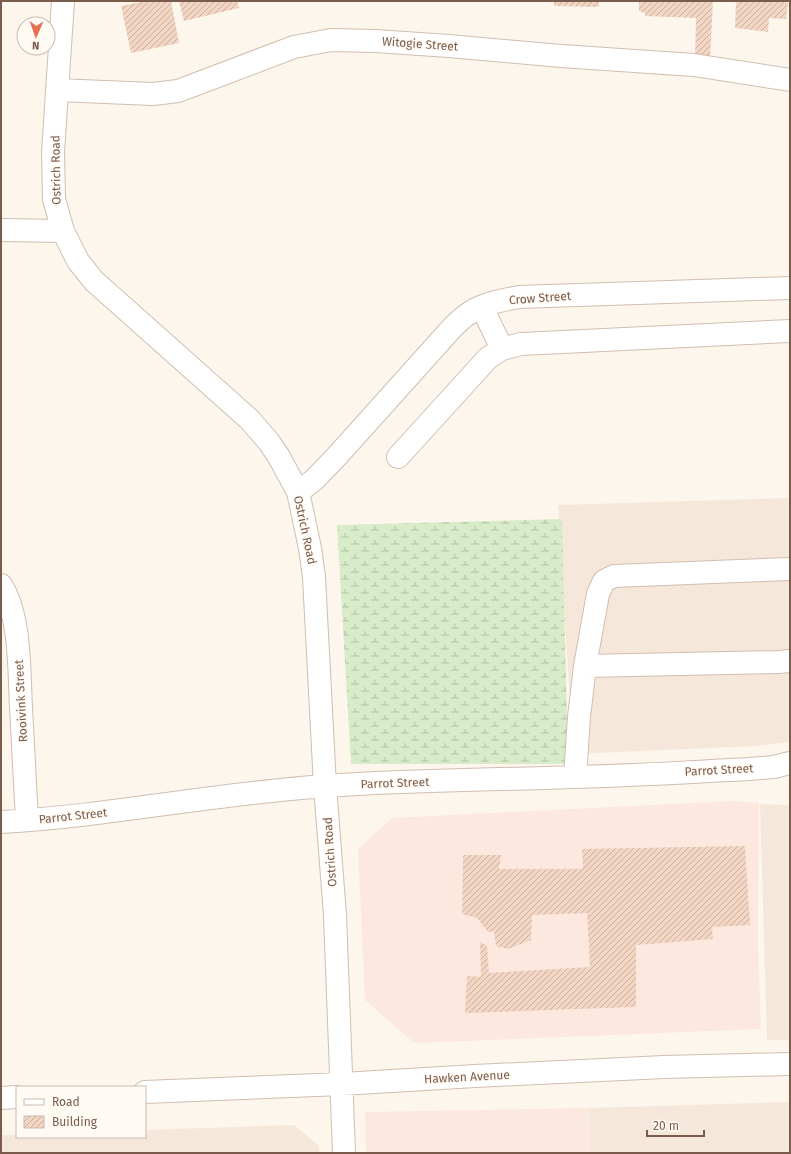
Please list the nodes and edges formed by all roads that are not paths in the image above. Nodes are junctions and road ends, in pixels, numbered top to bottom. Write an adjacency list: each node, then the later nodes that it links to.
1 (63, 1): 3 (street, Ostrich Road)
2 (790, 80): 3 (street, Witogie Street)
3 (57, 90): 5 (street, Ostrich Road)
4 (1, 230): 5 (street)
5 (63, 231): 11 (street, Ostrich Road)
6 (790, 288): 7 (street, Crow Street)
7 (482, 307): 9 (street); 11 (street, Crow Street)
8 (790, 332): 9 (street)
9 (502, 349): 10 (street)
10 (398, 457)
11 (298, 492): 18 (street, Ostrich Road)
12 (790, 569): 15 (street)
13 (1, 585): 19 (street, Rooivink Street)
14 (790, 661): 15 (street)
15 (585, 666): 17 (street)
16 (790, 763): 17 (street, Parrot Street)
17 (575, 777): 18 (street, Parrot Street)
18 (326, 786): 19 (street, Parrot Street); 22 (street, Ostrich Road)
19 (27, 820): 20 (street, Parrot Street)
20 (1, 822)
21 (790, 1064): 22 (street, Hawken Avenue)
22 (342, 1084): 23 (street, Hawken Avenue); 26 (street, Ostrich Road)
23 (146, 1092)
24 (16, 1097): 25 (street)
25 (1, 1098)
26 (344, 1153)

